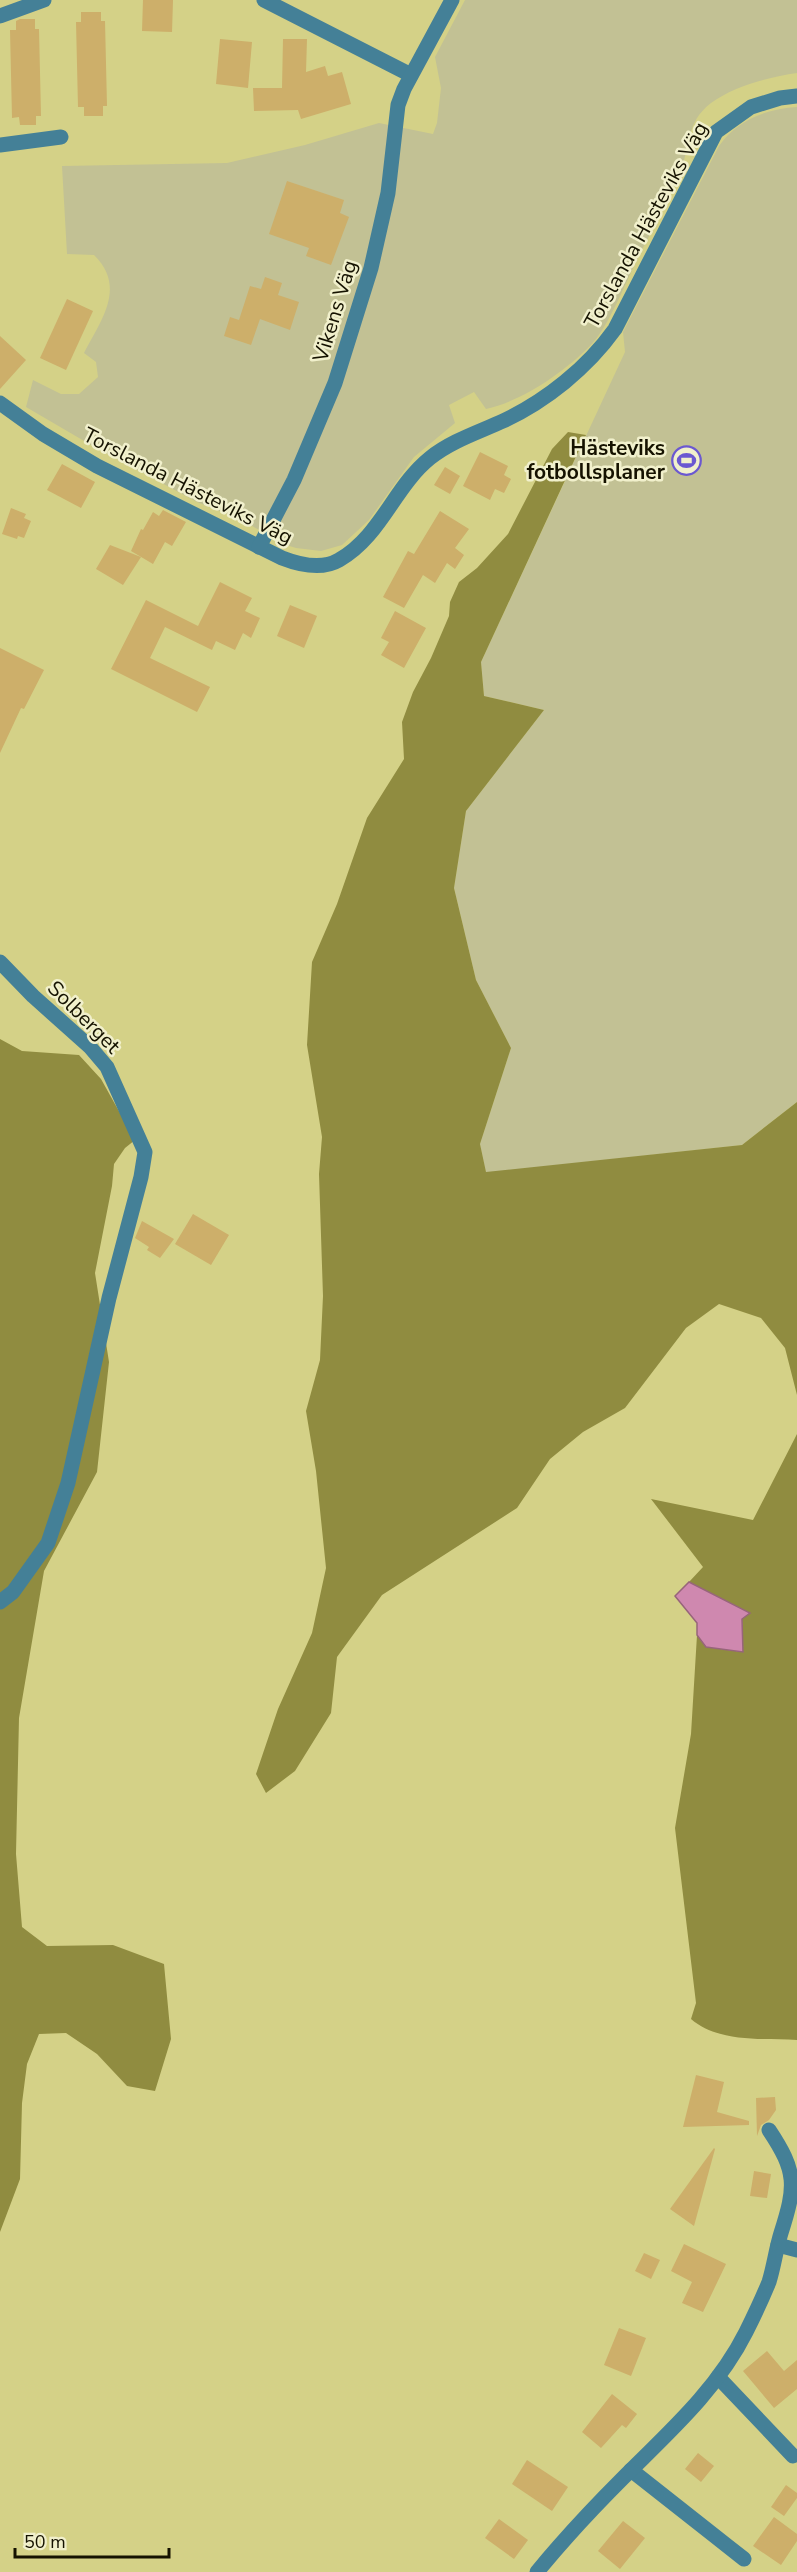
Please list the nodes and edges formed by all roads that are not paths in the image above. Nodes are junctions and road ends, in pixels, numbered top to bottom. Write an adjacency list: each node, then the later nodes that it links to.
1 (44, 0): 4 (street)
2 (264, 0): 5 (street)
3 (452, 0): 5 (street, Vikens Väg)
4 (0, 16)
5 (411, 75): 10 (street, Vikens Väg)
6 (797, 96): 10 (street, Torslanda Hästeviks Väg)
7 (61, 137): 8 (street)
8 (0, 145)
9 (0, 403): 10 (street, Torslanda Hästeviks Väg)
10 (259, 547)
11 (0, 962): 12 (street, Solberget)
12 (0, 1602)
13 (769, 2130): 14 (street)
14 (778, 2245): 15 (street); 16 (street)
15 (797, 2250)
16 (718, 2378): 17 (street); 18 (street)
17 (793, 2456)
18 (631, 2470): 19 (street); 20 (street)
19 (744, 2559)
20 (537, 2572)

